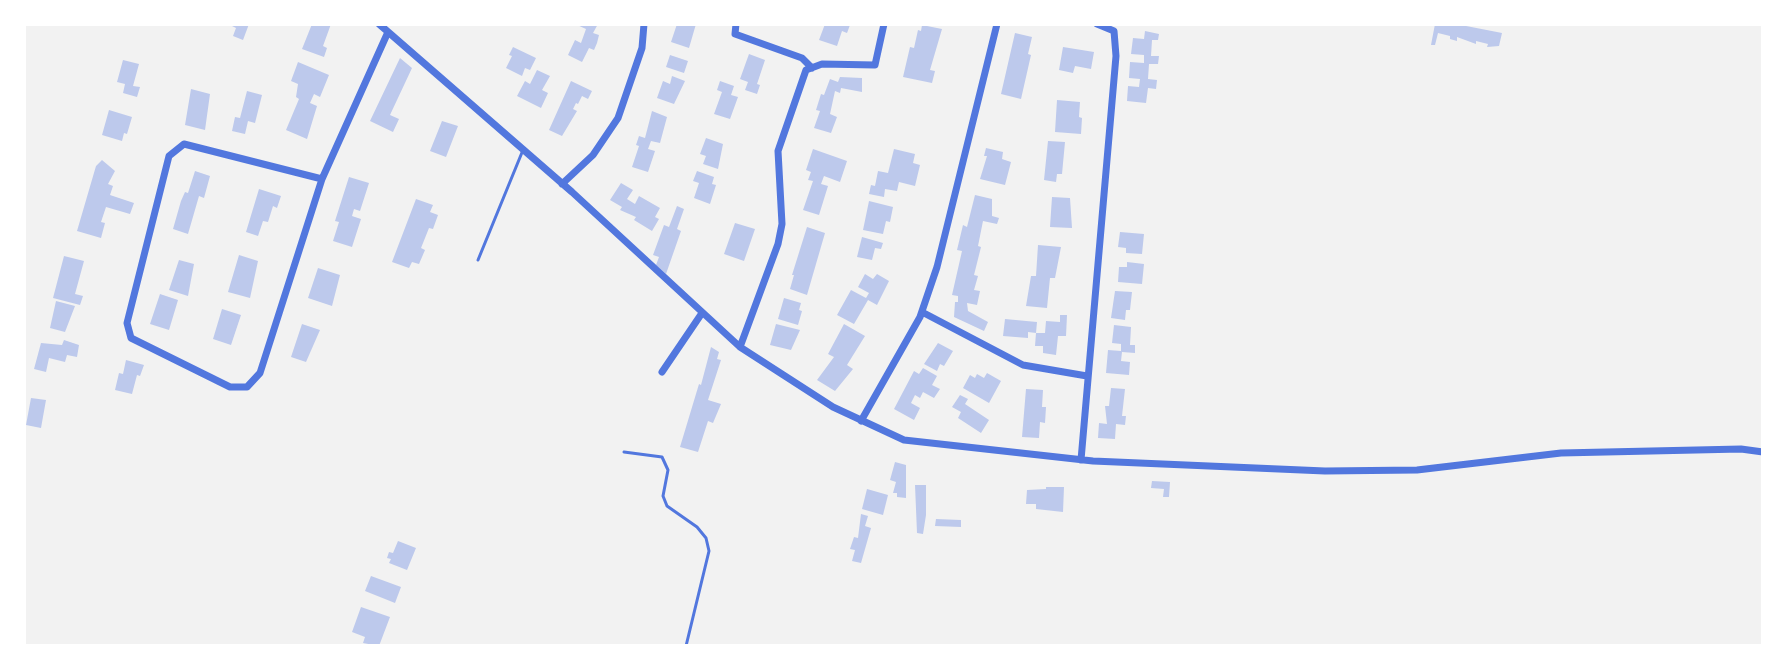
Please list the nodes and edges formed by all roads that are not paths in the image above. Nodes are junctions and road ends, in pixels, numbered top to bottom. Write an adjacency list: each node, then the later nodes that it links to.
1 (379, 24): 7 (street)
2 (644, 24): 11 (street)
3 (736, 24): 8 (street)
4 (884, 24): 8 (street)
5 (997, 24): 13 (street)
6 (1097, 24): 17 (street)
7 (388, 32): 9 (street); 10 (street)
8 (812, 68): 15 (street)
9 (523, 150): 11 (street); 12 (lane)
10 (322, 179): 10 (street)
11 (562, 184): 14 (street)
12 (478, 260)
13 (922, 312): 17 (street); 18 (street)
14 (702, 313): 15 (street); 16 (street)
15 (740, 347): 18 (street)
16 (662, 372)
17 (1087, 376): 21 (street)
18 (861, 421): 21 (street)
19 (624, 452): 22 (lane)
20 (1763, 452): 21 (street)
21 (1081, 460)
22 (686, 646)

